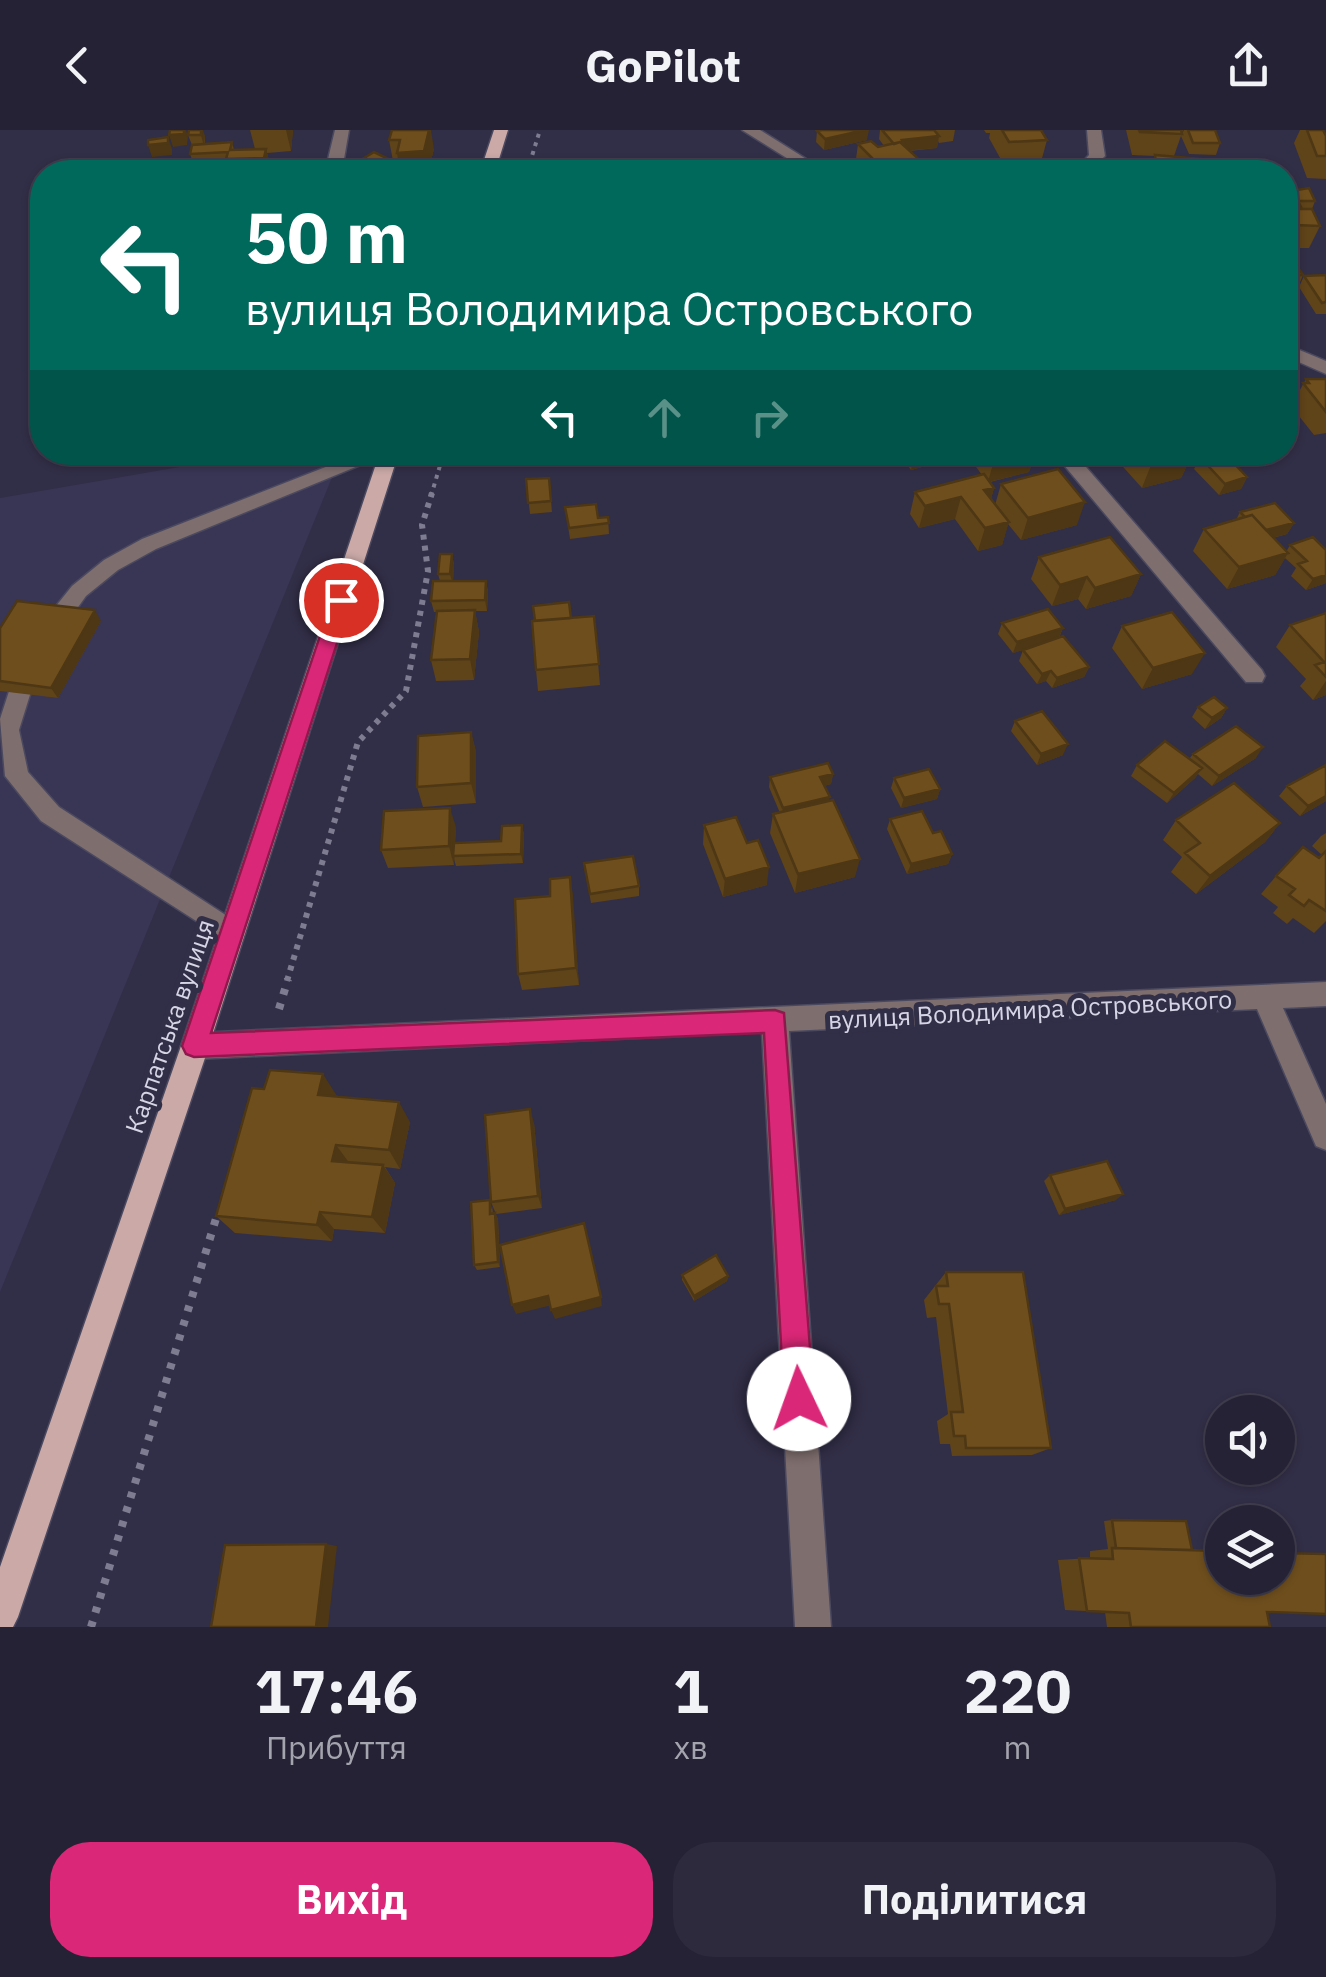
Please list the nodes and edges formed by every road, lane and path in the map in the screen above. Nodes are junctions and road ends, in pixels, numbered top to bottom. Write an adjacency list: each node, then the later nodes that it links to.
1 (342, 130): 6 (street)
2 (501, 130): 7 (main road)
3 (540, 130): 8 (path)
4 (749, 130): 9 (street)
5 (1094, 130): 10 (street)
6 (336, 159)
7 (490, 160)
8 (531, 160)
9 (798, 160)
10 (1093, 160)
11 (1298, 355): 12 (street)
12 (1326, 368)
13 (353, 465): 17 (street)
14 (383, 465): 17 (main road, Карпатська вулиця)
15 (1073, 465): 16 (street)
16 (1254, 676)
17 (232, 933): 21 (main road, Карпатська вулиця)
18 (1326, 994): 19 (street, вулиця Володимира Островського)
19 (1266, 998): 20 (street, вулиця Володимира Островського); 22 (street)
20 (775, 1021): 21 (street, вулиця Володимира Островського); 24 (street)
21 (194, 1046): 23 (main road, Карпатська вулиця)
22 (1326, 1136)
23 (0, 1617)
24 (813, 1627)

